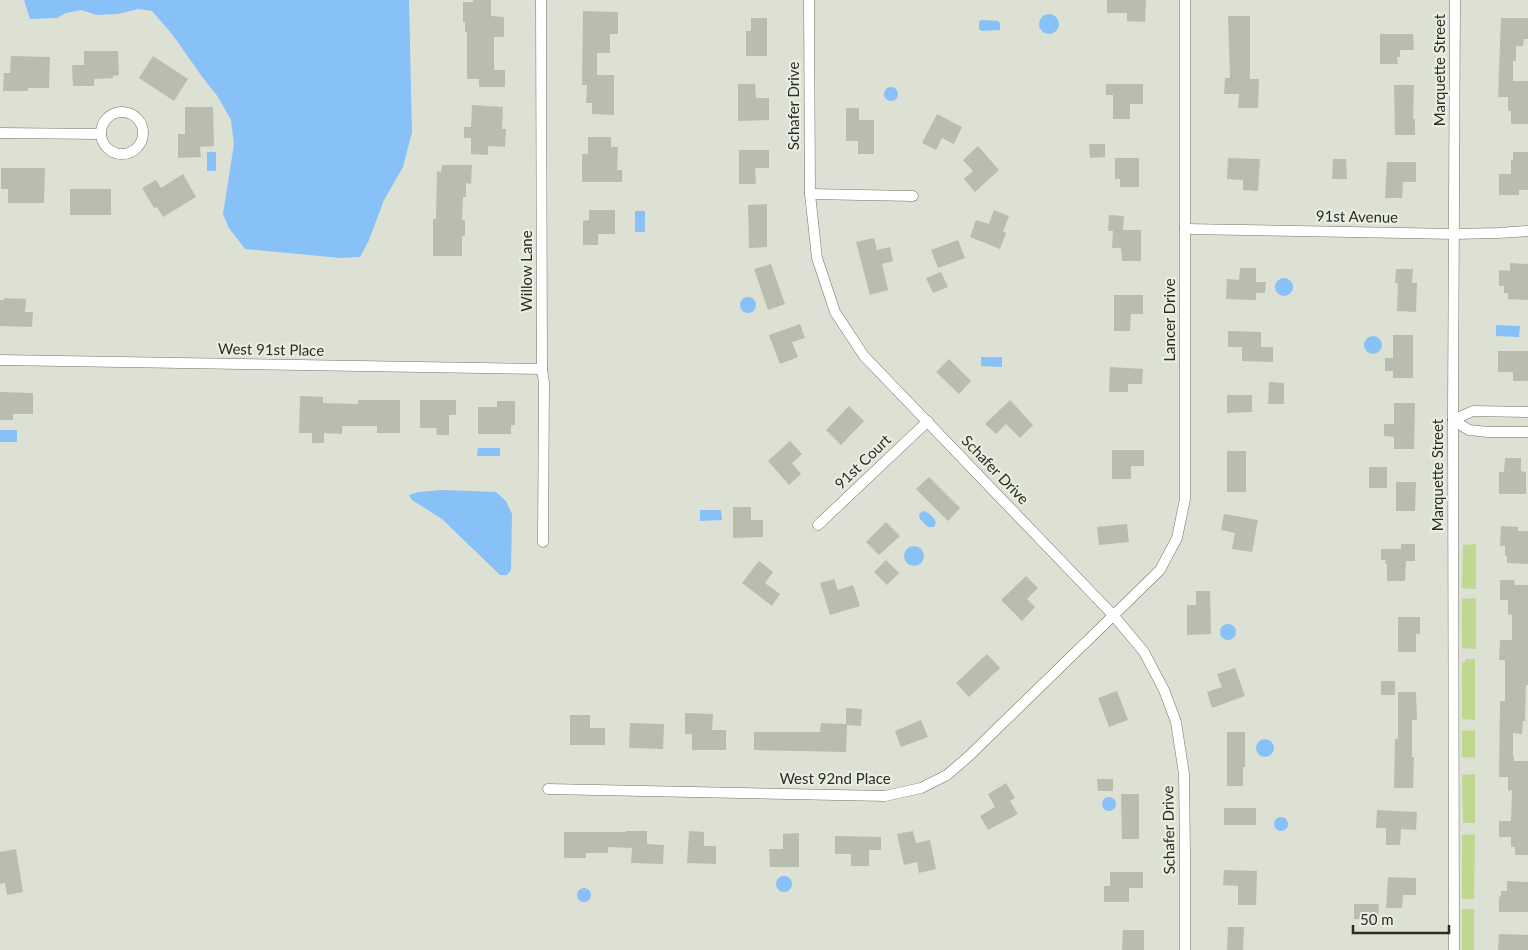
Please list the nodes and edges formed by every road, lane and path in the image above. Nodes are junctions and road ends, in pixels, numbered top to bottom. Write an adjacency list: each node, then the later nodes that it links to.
1 (541, 0): 13 (street, Willow Lane)
2 (809, 0): 7 (street, Schafer Drive)
3 (1185, 0): 9 (street, Lancer Drive)
4 (1454, 0): 11 (street, Marquette Street)
5 (0, 133): 6 (street)
6 (101, 134): 6 (street)
7 (810, 194): 8 (street); 16 (street, Schafer Drive)
8 (913, 196)
9 (1185, 229): 11 (street, 91st Avenue); 20 (street, Lancer Drive)
10 (1528, 230): 11 (street, 91st Avenue)
11 (1455, 234): 15 (street, Marquette Street)
12 (0, 360): 13 (street, West 91st Place)
13 (542, 369): 19 (street, Willow Lane)
14 (1528, 412): 15 (street)
15 (1453, 420): 17 (street); 23 (street, Marquette Street)
16 (928, 421): 18 (street, 91st Court); 20 (street, Schafer Drive)
17 (1528, 432)
18 (818, 525)
19 (543, 542)
20 (1114, 616): 21 (street, West 92nd Place); 22 (street, Schafer Drive)
21 (548, 789)
22 (1185, 950)
23 (1454, 950)

